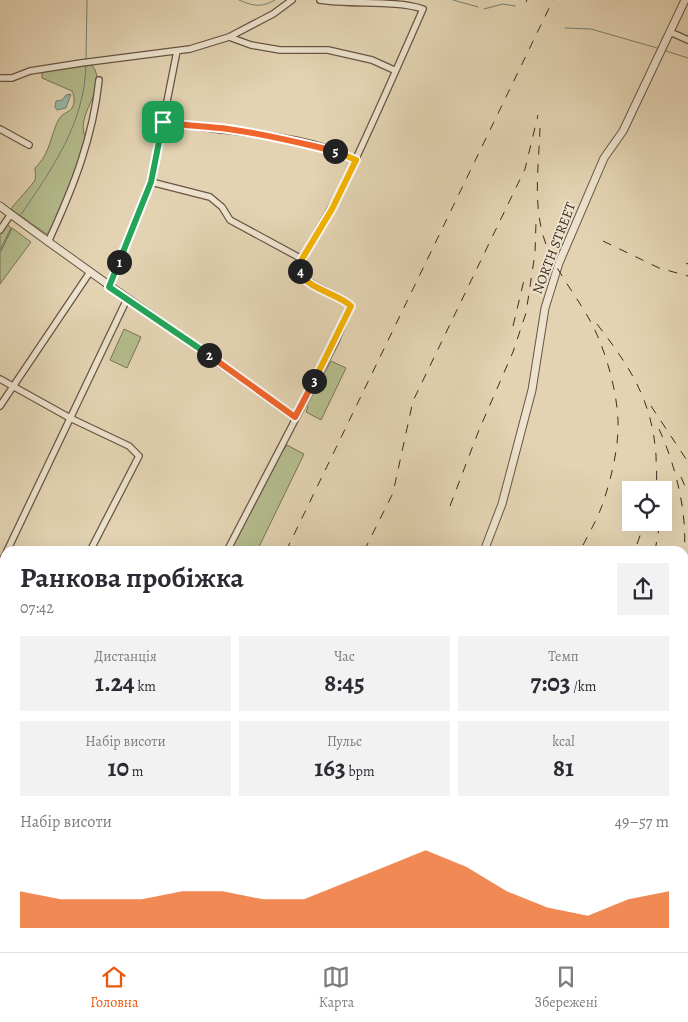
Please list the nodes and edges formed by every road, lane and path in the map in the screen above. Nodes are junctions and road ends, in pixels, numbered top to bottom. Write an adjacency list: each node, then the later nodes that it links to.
1 (292, 0): 5 (street)
2 (320, 0): 8 (street)
3 (685, 0): 4 (street, NORTH STREET)
4 (670, 32): 6 (street); 32 (street, NORTH STREET)
5 (229, 37): 7 (street); 8 (street)
6 (688, 40)
7 (177, 51): 9 (street); 11 (street)
8 (394, 70): 14 (street)
9 (0, 78)
10 (98, 80): 19 (street)
11 (163, 122): 14 (street); 15 (street)
12 (0, 129): 13 (street)
13 (28, 145)
14 (356, 160): 20 (street)
15 (151, 182): 20 (street); 22 (street)
16 (0, 206): 17 (street)
17 (11, 214): 18 (street); 19 (street)
18 (0, 230)
19 (49, 240): 21 (street)
20 (302, 259): 27 (street)
21 (90, 272): 22 (street); 25 (street)
22 (109, 287): 23 (street)
23 (127, 299): 27 (street); 28 (street)
24 (0, 379): 25 (street)
25 (14, 388): 26 (street); 28 (street)
26 (0, 406)
27 (295, 417): 31 (street)
28 (70, 418): 29 (street); 30 (street)
29 (9, 546)
30 (93, 546)
31 (230, 546)
32 (486, 546)

